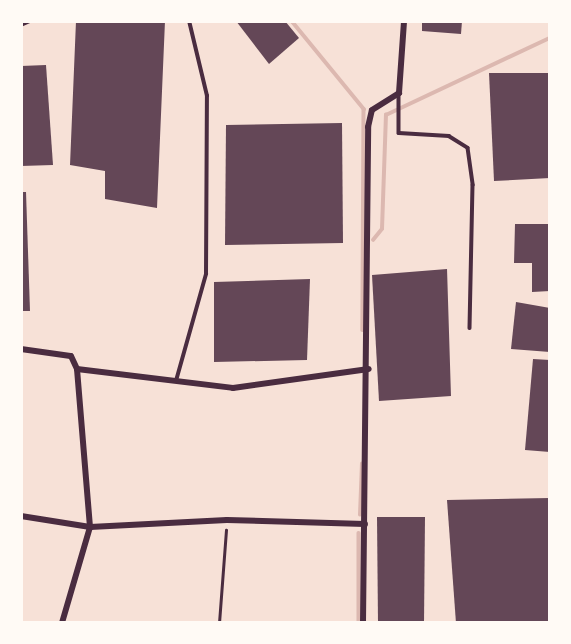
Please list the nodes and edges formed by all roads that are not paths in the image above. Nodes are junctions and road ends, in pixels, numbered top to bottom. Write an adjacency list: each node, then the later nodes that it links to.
1 (30, 21): 4 (lane)
2 (189, 21): 10 (lane)
3 (404, 21): 5 (street)
4 (21, 25)
5 (399, 93): 6 (lane); 9 (street)
6 (470, 328)
7 (21, 349): 8 (street)
8 (78, 369): 10 (street); 13 (street)
9 (369, 369): 10 (street); 12 (street)
10 (176, 381)
11 (21, 516): 13 (street)
12 (365, 524): 13 (street); 15 (street)
13 (90, 527): 14 (street)
14 (62, 623)
15 (363, 623)

